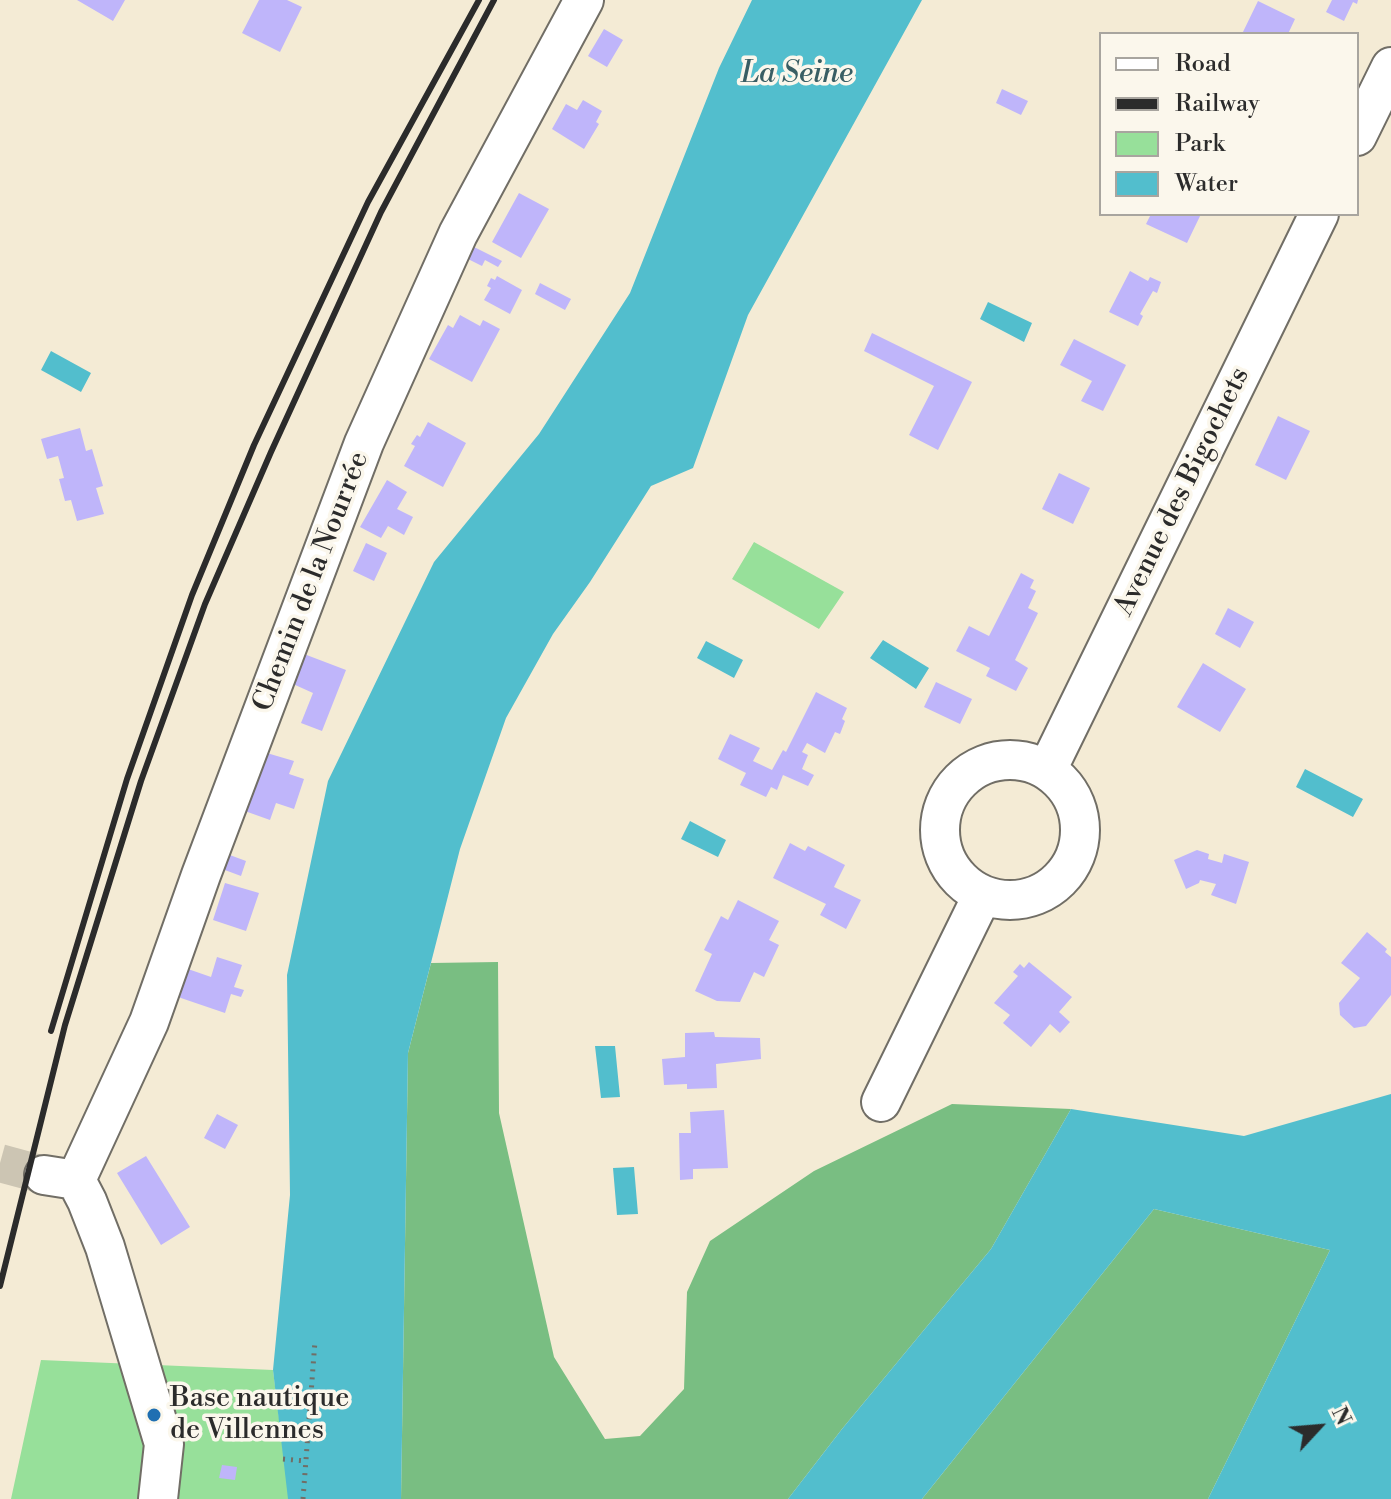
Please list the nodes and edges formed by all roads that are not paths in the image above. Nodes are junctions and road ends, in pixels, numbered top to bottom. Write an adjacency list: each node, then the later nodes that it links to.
1 (584, 0): 8 (street, Chemin de la Nourrée)
2 (1391, 67): 3 (street)
3 (1359, 132)
4 (1318, 216): 5 (street, Avenue des Bigochets)
5 (1047, 770): 6 (street); 6 (street)
6 (982, 896): 7 (street)
7 (881, 1102)
8 (158, 1499)

